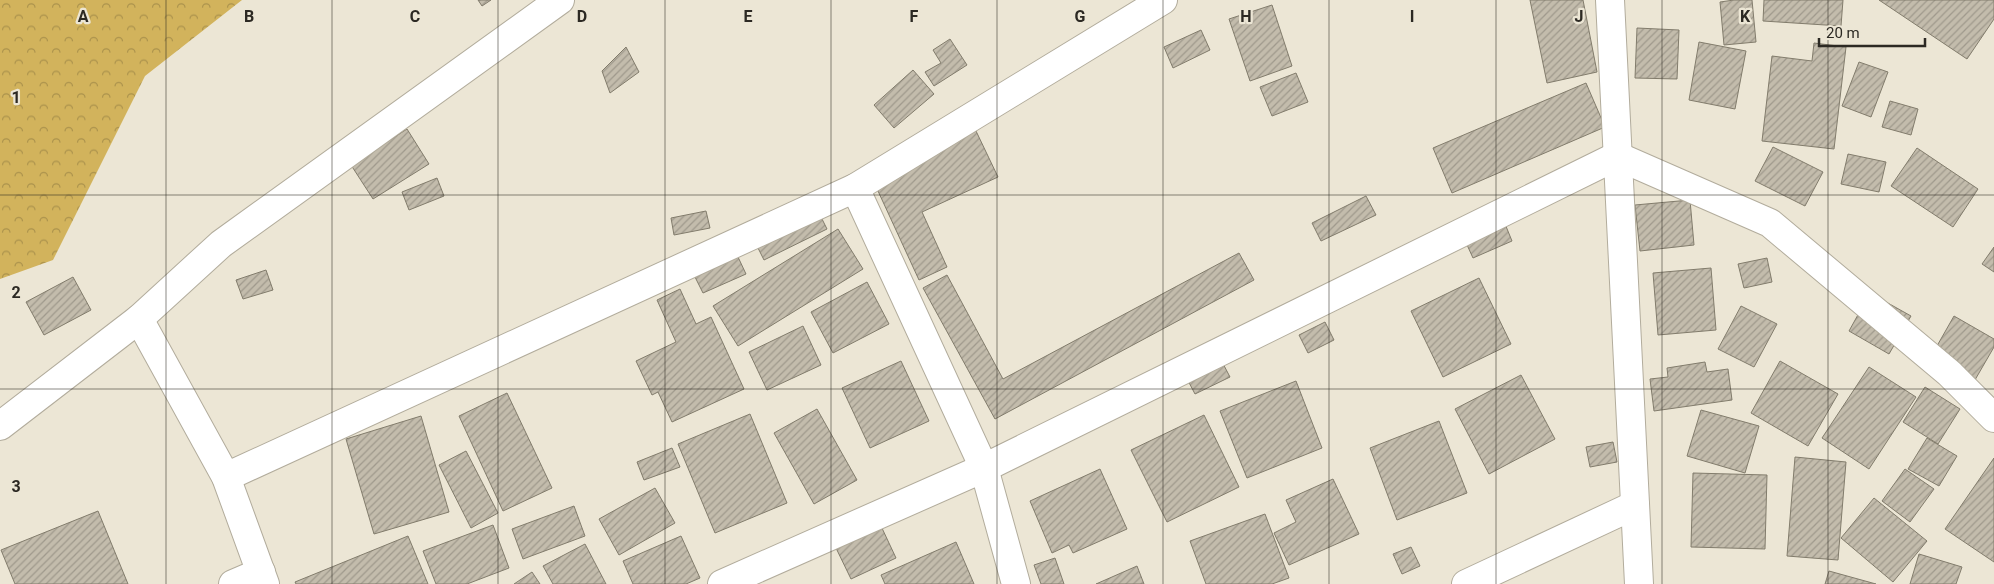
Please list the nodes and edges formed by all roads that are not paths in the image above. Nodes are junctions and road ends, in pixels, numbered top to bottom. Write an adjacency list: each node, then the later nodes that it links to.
1 (560, 0): 6 (street)
2 (1163, 0): 5 (street)
3 (1610, 0): 4 (street)
4 (1617, 156): 7 (street); 9 (street); 11 (street)
5 (854, 188): 9 (street); 10 (street)
6 (140, 319): 8 (street); 10 (street)
7 (1994, 418)
8 (0, 426)
9 (984, 468): 14 (street); 15 (street)
10 (226, 477): 12 (street)
11 (1635, 505): 16 (street); 17 (street)
12 (263, 578): 13 (street)
13 (234, 584)
14 (722, 584)
15 (1016, 584)
16 (1466, 584)
17 (1639, 584)

